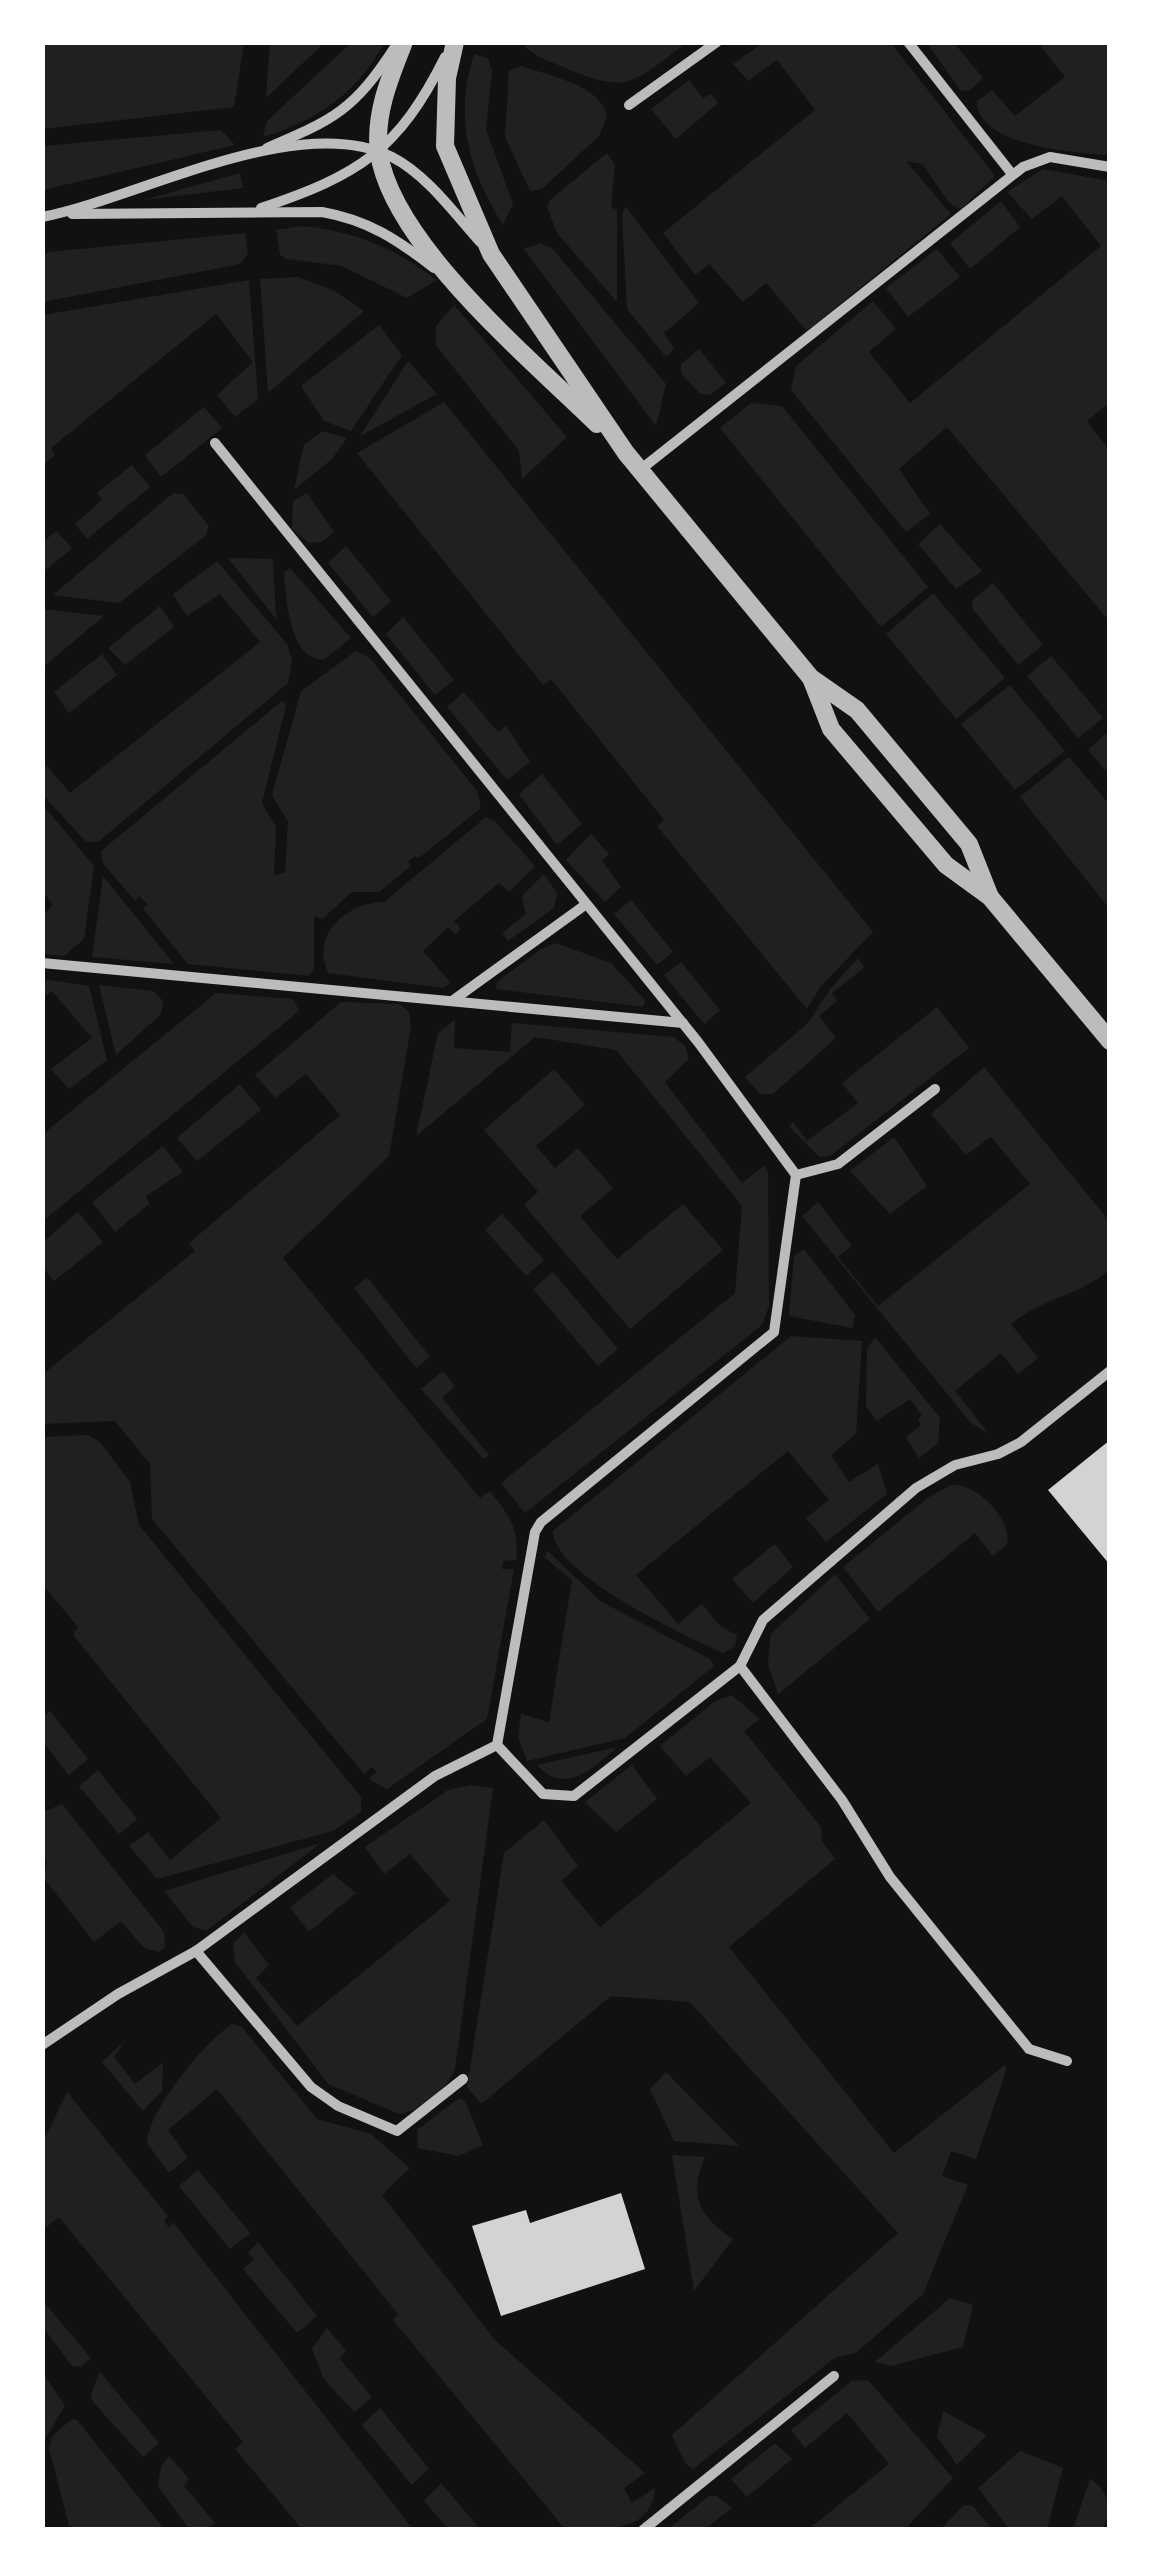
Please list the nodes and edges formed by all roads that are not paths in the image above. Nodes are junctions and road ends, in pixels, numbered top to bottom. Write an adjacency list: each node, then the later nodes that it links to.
1 (401, 42): 6 (street); 7 (street)
2 (454, 42): 6 (street); 12 (street)
3 (717, 42): 5 (street)
4 (908, 42): 9 (street)
5 (629, 105)
6 (379, 152): 7 (street); 10 (street); 12 (street); 13 (street)
7 (248, 156): 11 (street)
8 (1110, 167): 9 (street)
9 (1012, 174): 16 (street)
10 (256, 210): 11 (street); 13 (street)
11 (49, 216)
12 (491, 254): 15 (street)
13 (454, 284): 15 (street)
14 (214, 444): 19 (street)
15 (626, 452): 16 (street)
16 (640, 470): 17 (street)
17 (811, 678): 18 (street); 18 (street)
18 (990, 897): 23 (street)
19 (585, 905): 21 (street); 22 (street)
20 (42, 963): 21 (street)
21 (452, 1001): 22 (street)
22 (683, 1023): 25 (street)
23 (1110, 1041)
24 (936, 1089): 25 (street)
25 (796, 1175): 28 (street)
26 (1110, 1371): 27 (street)
27 (740, 1666): 28 (street); 31 (street)
28 (497, 1745): 29 (street)
29 (196, 1950): 30 (street); 32 (street)
30 (42, 2045)
31 (1067, 2062)
32 (463, 2079)
33 (834, 2376): 34 (street)
34 (642, 2530)

